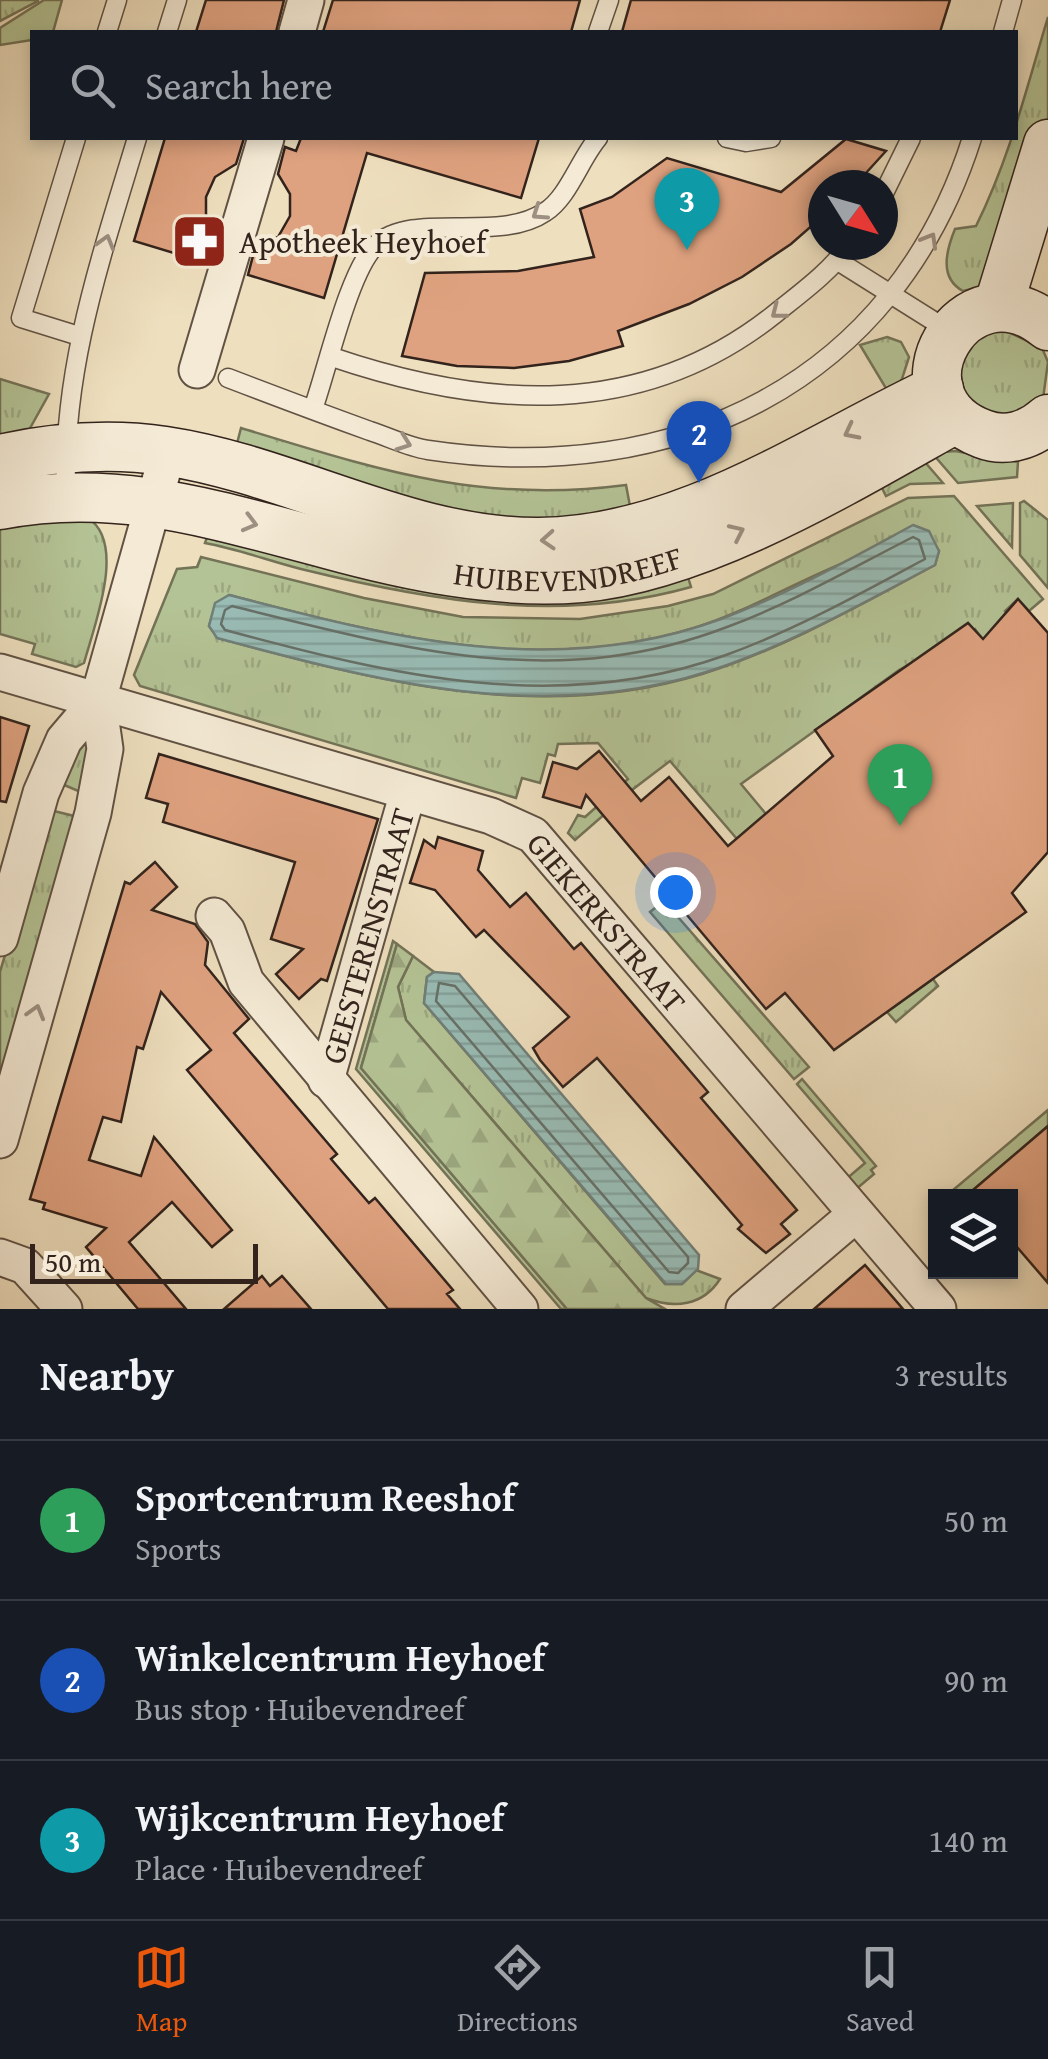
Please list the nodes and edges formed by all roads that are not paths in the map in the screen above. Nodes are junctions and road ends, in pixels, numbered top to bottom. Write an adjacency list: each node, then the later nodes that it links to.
1 (117, 0): 6 (lane)
2 (177, 0): 7 (lane)
3 (306, 0): 8 (street)
4 (609, 0): 9 (lane)
5 (1012, 0): 10 (lane)
6 (108, 30)
7 (169, 30)
8 (298, 30)
9 (599, 30)
10 (1004, 30)
11 (75, 140): 23 (lane)
12 (135, 140): 23 (lane, one-way to 12)
13 (266, 140): 25 (street)
14 (597, 140): 24 (lane, one-way to 24)
15 (910, 140): 18 (lane)
16 (971, 140): 20 (lane, one-way to 16)
17 (1048, 144): 21 (street)
18 (895, 170)
19 (838, 261): 20 (lane); 24 (lane, one-way to 24)
20 (889, 296): 22 (lane); 27 (lane, one-way to 20)
21 (1033, 310): 22 (street)
22 (951, 332): 26 (street)
23 (79, 336): 29 (lane)
24 (332, 357): 27 (lane)
25 (212, 374): 27 (lane)
26 (947, 404): 28 (street); 30 (street, HUIBEVENDREEF, one-way to 30); 33 (street, HUIBEVENDREEF, one-way to 26)
27 (312, 409)
28 (1042, 433)
29 (65, 448): 30 (street, HUIBEVENDREEF); 31 (street, HUIBEVENDREEF); 32 (lane)
30 (168, 452): 33 (street)
31 (0, 459)
32 (66, 495): 33 (street, HUIBEVENDREEF); 34 (street, HUIBEVENDREEF)
33 (156, 500): 36 (street)
34 (0, 504)
35 (0, 672): 36 (street, GIEKERKSTRAAT)
36 (98, 700): 37 (street, GIEKERKSTRAAT); 38 (street); 39 (street)
37 (408, 792): 42 (street, GEESTERENSTRAAT); 44 (street, GIEKERKSTRAAT)
38 (41, 793): 39 (street); 41 (street)
39 (93, 813): 43 (street, one-way to 39)
40 (214, 916): 42 (street, GEESTERENSTRAAT)
41 (0, 938)
42 (326, 1080): 47 (street, GEESTERENSTRAAT)
43 (0, 1140)
44 (856, 1214): 48 (street); 49 (street, GIEKERKSTRAAT)
45 (0, 1257): 46 (street)
46 (64, 1309)
47 (520, 1309)
48 (744, 1309)
49 (938, 1309)

